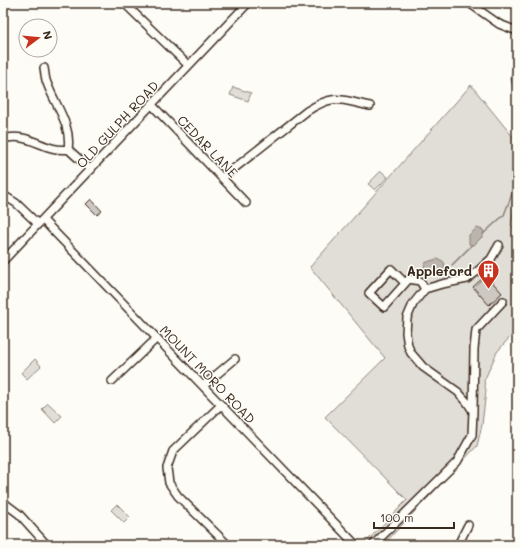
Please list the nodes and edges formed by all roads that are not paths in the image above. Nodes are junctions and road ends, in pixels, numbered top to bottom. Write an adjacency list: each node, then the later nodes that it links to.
1 (124, 3): 5 (street)
2 (248, 3): 5 (street, OLD GULPH ROAD)
3 (469, 3): 4 (street)
4 (517, 31)
5 (188, 65): 7 (street, OLD GULPH ROAD)
6 (44, 68): 10 (street)
7 (152, 105): 11 (street, OLD GULPH ROAD); 12 (street, CEDAR LANE)
8 (370, 106): 12 (street)
9 (3, 139): 10 (street)
10 (68, 149): 11 (street)
11 (91, 170): 15 (street, OLD GULPH ROAD)
12 (222, 178): 14 (street, CEDAR LANE)
13 (3, 195): 15 (street, MOUNT MORO ROAD)
14 (246, 203)
15 (41, 222): 17 (street, OLD GULPH ROAD); 21 (street, MOUNT MORO ROAD)
16 (499, 245): 19 (street)
17 (3, 261)
18 (406, 282): 18 (street); 19 (street)
19 (426, 289): 26 (street)
20 (503, 301): 26 (street)
21 (157, 338): 23 (street); 24 (street, MOUNT MORO ROAD)
22 (235, 359): 24 (street)
23 (112, 381)
24 (203, 386): 25 (street, MOUNT MORO ROAD)
25 (221, 405): 30 (street); 31 (street, MOUNT MORO ROAD)
26 (473, 411): 32 (street)
27 (3, 502): 29 (street)
28 (468, 525): 33 (street)
29 (47, 545)
30 (228, 545)
31 (356, 545)
32 (373, 545)
33 (458, 545)

